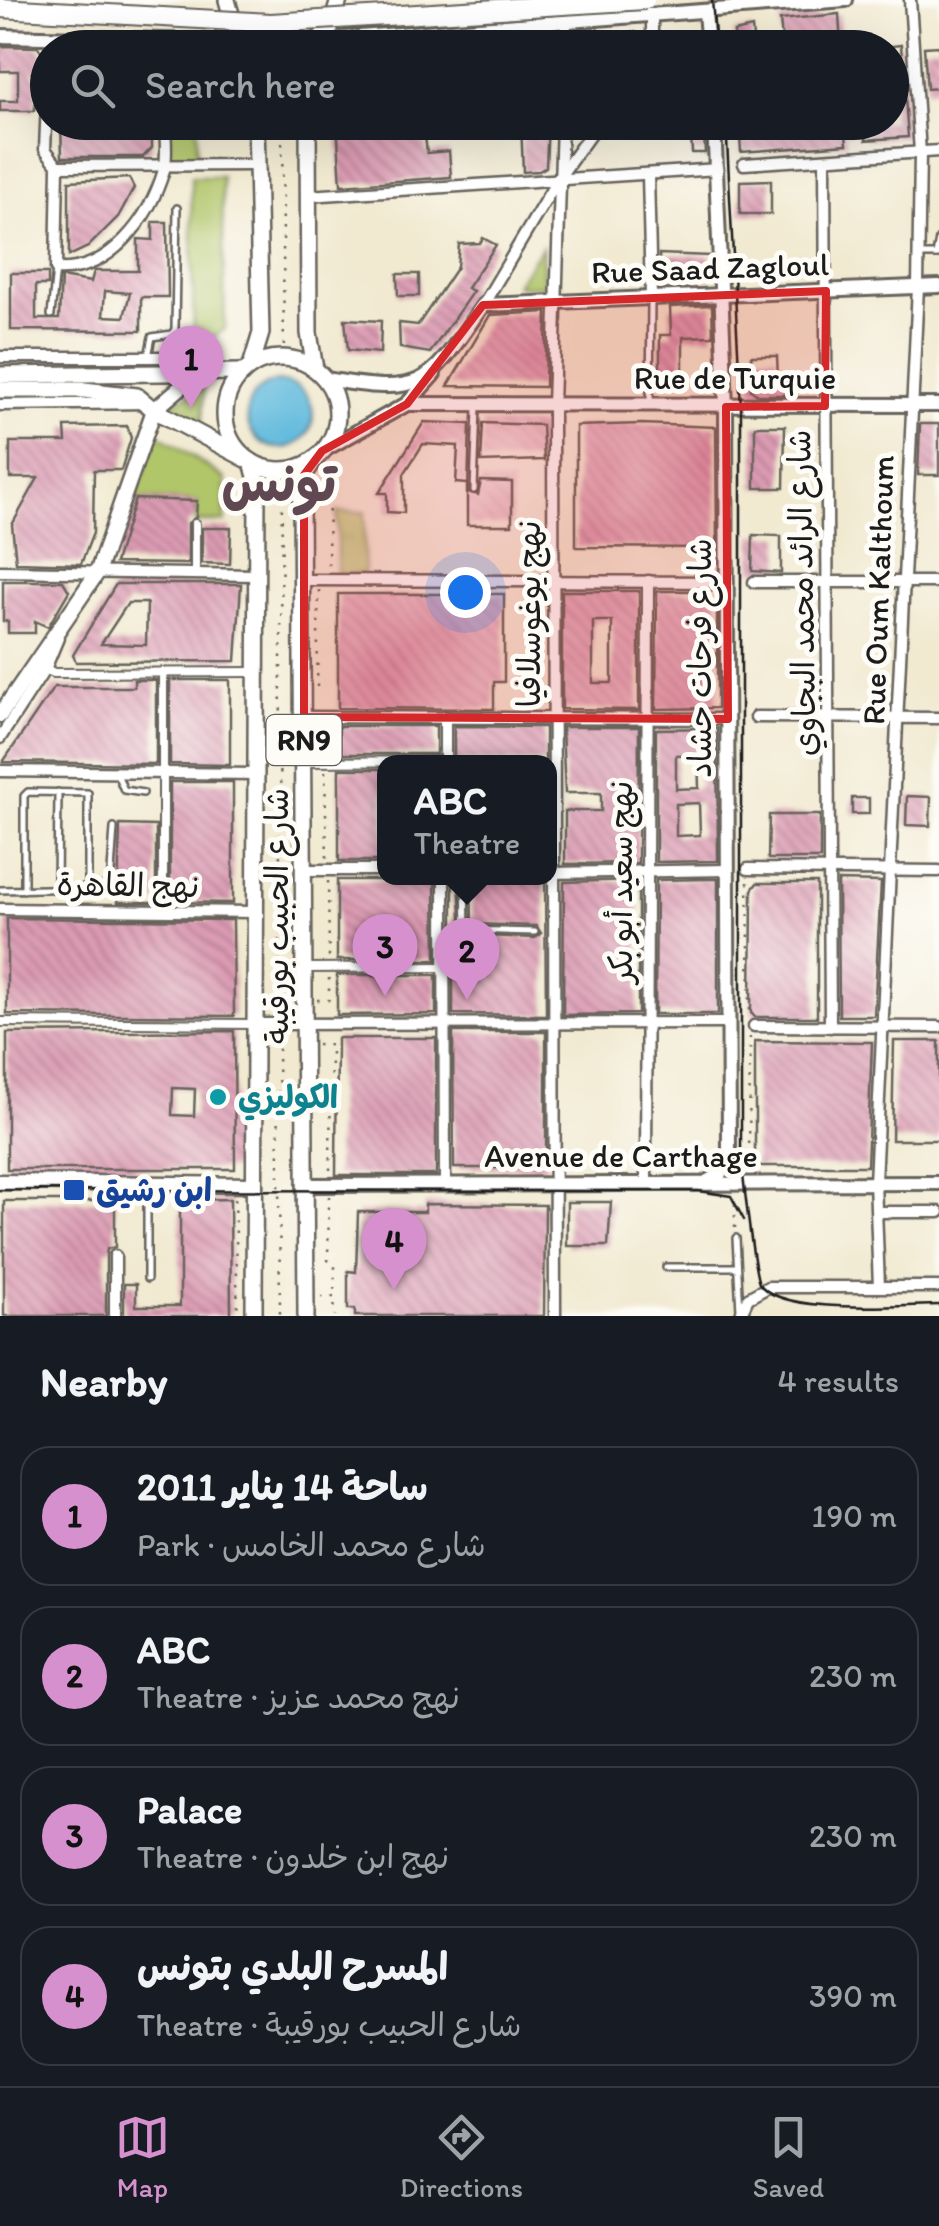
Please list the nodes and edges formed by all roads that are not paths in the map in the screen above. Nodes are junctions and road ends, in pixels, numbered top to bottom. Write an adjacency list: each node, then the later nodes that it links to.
1 (227, 0): 11 (main road)
2 (338, 0): 12 (main road)
3 (632, 0): 7 (street)
4 (846, 0): 8 (street)
5 (910, 0): 27 (street, Rue Oum Kalthoum)
6 (0, 8): 7 (highway, bridge)
7 (648, 8): 8 (street); 9 (street)
8 (705, 12): 16 (street)
9 (566, 23): 10 (street); 15 (street)
10 (543, 25): 13 (street); 14 (lane)
11 (240, 30)
12 (325, 30)
13 (488, 30)
14 (542, 30)
15 (566, 30)
16 (706, 30)
17 (0, 36): 18 (street)
18 (30, 40)
19 (44, 140): 31 (street)
20 (165, 140): 32 (street)
21 (256, 140): 30 (main road, RN9)
22 (308, 140): 36 (main road, RN9)
23 (561, 140): 35 (street, نهج يوغوسلافيا)
24 (586, 140): 35 (street)
25 (716, 140): 33 (street, شارع فرحات حشاد)
26 (939, 151): 27 (street)
27 (920, 152): 28 (street); 39 (street, Rue Oum Kalthoum)
28 (825, 159): 29 (street); 44 (street, شارع الرائد محمد البجاوي)
29 (744, 164)
30 (256, 165): 32 (street); 52 (main road, RN9)
31 (58, 166): 32 (street); 41 (street)
32 (165, 166): 41 (street)
33 (718, 169): 34 (street); 45 (street, شارع فرحات حشاد)
34 (648, 175): 35 (street); 46 (street)
35 (558, 180): 36 (street); 47 (street, نهج يوغوسلافيا); 48 (street)
36 (308, 196): 55 (main road, RN9)
37 (177, 208): 51 (lane)
38 (939, 239): 40 (lane)
39 (918, 255): 40 (lane); 43 (street, Rue Oum Kalthoum)
40 (938, 255)
41 (56, 269): 49 (lane)
42 (939, 286): 43 (street, Rue Saad Zagloul)
43 (918, 287): 44 (street, Rue Saad Zagloul); 67 (street, Rue Oum Kalthoum)
44 (826, 291): 45 (street, Rue Saad Zagloul); 66 (street, شارع الرائد محمد البجاوي)
45 (724, 292): 46 (street, Rue Saad Zagloul); 65 (street, شارع فرحات حشاد)
46 (650, 297): 47 (street, Rue Saad Zagloul); 64 (lane)
47 (557, 302): 48 (street, Rue Saad Zagloul); 60 (street, نهج يوغوسلافيا)
48 (483, 304): 53 (street)
49 (51, 316)
50 (0, 357): 51 (street)
51 (148, 357): 54 (street)
52 (247, 369): 54 (main road); 55 (main road); 69 (main road, RN9)
53 (437, 371): 55 (street); 58 (street)
54 (202, 374): 56 (main road); 63 (main road)
55 (320, 374): 68 (main road, RN9)
56 (0, 376)
57 (0, 390): 63 (main road)
58 (408, 404): 59 (street, Rue de Turquie); 68 (street)
59 (477, 404): 60 (street, Rue de Turquie); 70 (lane)
60 (553, 405): 64 (street, Rue de Turquie); 77 (street, نهج يوغوسلافيا)
61 (939, 405): 67 (street, Rue de Turquie)
62 (0, 406): 63 (street)
63 (150, 406): 69 (main road); 73 (main road)
64 (650, 406): 65 (street, Rue de Turquie)
65 (726, 406): 66 (street, Rue de Turquie); 79 (street, شارع فرحات حشاد)
66 (825, 406): 67 (street, Rue de Turquie); 81 (street, شارع الرائد محمد البجاوي)
67 (911, 406): 82 (street, Rue Oum Kalthoum)
68 (318, 455): 69 (main road); 76 (main road, شارع الحبيب بورقيبة / RN9)
69 (252, 462): 75 (main road, شارع الحبيب بورقيبة / RN9)
70 (474, 490)
71 (195, 524): 74 (street)
72 (0, 571): 73 (street)
73 (97, 574): 74 (street); 84 (main road)
74 (195, 574): 75 (street)
75 (256, 575): 87 (main road, شارع الحبيب بورقيبة / RN9)
76 (304, 580): 77 (street); 89 (main road, شارع الحبيب بورقيبة / RN9)
77 (555, 581): 78 (street); 92 (street, نهج يوغوسلافيا)
78 (648, 581): 79 (street); 93 (street, نهج سعيد أبو بكر)
79 (728, 582): 97 (street, شارع فرحات حشاد)
80 (754, 582): 81 (street)
81 (826, 582): 82 (street); 94 (street, شارع الرائد محمد البجاوي)
82 (904, 582): 83 (street); 95 (street, Rue Oum Kalthoum)
83 (939, 582)
84 (60, 632): 85 (street); 88 (main road)
85 (45, 668): 86 (street); 98 (street)
86 (163, 672): 87 (street); 105 (street)
87 (256, 672): 106 (main road, شارع الحبيب بورقيبة / RN9)
88 (0, 715)
89 (304, 716): 90 (street); 101 (main road, شارع الحبيب بورقيبة / RN9)
90 (445, 717): 92 (street); 99 (street)
91 (756, 717): 94 (street)
92 (554, 718): 93 (street); 100 (street, نهج يوغوسلافيا)
93 (646, 718): 97 (street); 117 (street, نهج سعيد أبو بكر)
94 (830, 718): 95 (street); 114 (street, شارع الرائد محمد البجاوي)
95 (898, 718): 96 (street); 115 (street, Rue Oum Kalthoum)
96 (939, 718)
97 (725, 719): 112 (street, شارع فرحات حشاد)
98 (0, 738)
99 (445, 755)
100 (554, 755)
101 (304, 762): 102 (street); 110 (main road, شارع الحبيب بورقيبة / RN9)
102 (377, 762)
103 (0, 771): 104 (street)
104 (117, 772): 105 (street); 108 (lane)
105 (163, 772): 106 (street); 127 (street)
106 (256, 774): 128 (main road, شارع الحبيب بورقيبة / RN9)
107 (58, 792): 122 (lane); 123 (lane); 125 (lane)
108 (142, 793)
109 (114, 828): 123 (lane)
110 (304, 870): 111 (street); 130 (main road, شارع الحبيب بورقيبة / RN9)
111 (377, 870)
112 (728, 870): 117 (street); 137 (street, شارع فرحات حشاد)
113 (748, 870): 114 (street)
114 (828, 870): 115 (street); 141 (street, شارع الرائد محمد البجاوي)
115 (892, 870): 116 (street); 140 (street, Rue Oum Kalthoum)
116 (939, 871)
117 (646, 872): 118 (street); 133 (street, نهج سعيد أبو بكر)
118 (557, 873)
119 (444, 885): 131 (street)
120 (465, 885): 129 (lane)
121 (552, 885): 138 (street, نهج يوغوسلافيا)
122 (57, 888): 123 (lane); 125 (lane)
123 (88, 888)
124 (0, 890): 125 (lane)
125 (24, 890)
126 (0, 909): 127 (street, نهج القاهرة)
127 (162, 910): 128 (street, نهج القاهرة)
128 (256, 912): 134 (main road, شارع الحبيب بورقيبة / RN9)
129 (535, 932)
130 (305, 968): 131 (street); 135 (main road, شارع الحبيب بورقيبة / RN9)
131 (444, 968): 136 (street)
132 (0, 1022): 134 (street)
133 (646, 1022): 137 (street); 138 (street); 150 (street, نهج سعيد أبو بكر)
134 (255, 1024): 135 (street); 151 (main road, شارع الحبيب بورقيبة)
135 (310, 1024): 136 (street); 152 (main road, شارع الحبيب بورقيبة)
136 (444, 1024): 138 (street); 148 (street)
137 (728, 1024): 144 (street, شارع فرحات حشاد)
138 (554, 1025): 149 (street, نهج يوغوسلافيا)
139 (754, 1026): 141 (street)
140 (882, 1026): 141 (street); 142 (street); 145 (street, Rue Oum Kalthoum)
141 (830, 1027)
142 (934, 1027)
143 (0, 1182): 146 (main road)
144 (706, 1182): 145 (street, Avenue de Carthage); 150 (street, Avenue de Carthage)
145 (875, 1182): 147 (street, Avenue de Carthage); 153 (street, Rue Oum Kalthoum)
146 (147, 1183): 151 (main road); 159 (lane)
147 (939, 1183)
148 (445, 1184): 149 (street, Avenue de Carthage); 152 (street, Avenue de Carthage)
149 (554, 1184): 150 (street, Avenue de Carthage); 166 (street, نهج يوغوسلافيا)
150 (646, 1184)
151 (255, 1185): 164 (main road, شارع الحبيب بورقيبة)
152 (304, 1185): 165 (main road, شارع الحبيب بورقيبة)
153 (879, 1212): 154 (street); 160 (street, Rue Oum Kalthoum)
154 (939, 1212)
155 (736, 1238): 157 (lane)
156 (115, 1256): 163 (street)
157 (736, 1266): 158 (lane); 162 (lane)
158 (666, 1267)
159 (147, 1278)
160 (878, 1286): 161 (street); 162 (street)
161 (939, 1287)
162 (743, 1315)
163 (115, 1316)
164 (254, 1316)
165 (306, 1316)
166 (555, 1316)

